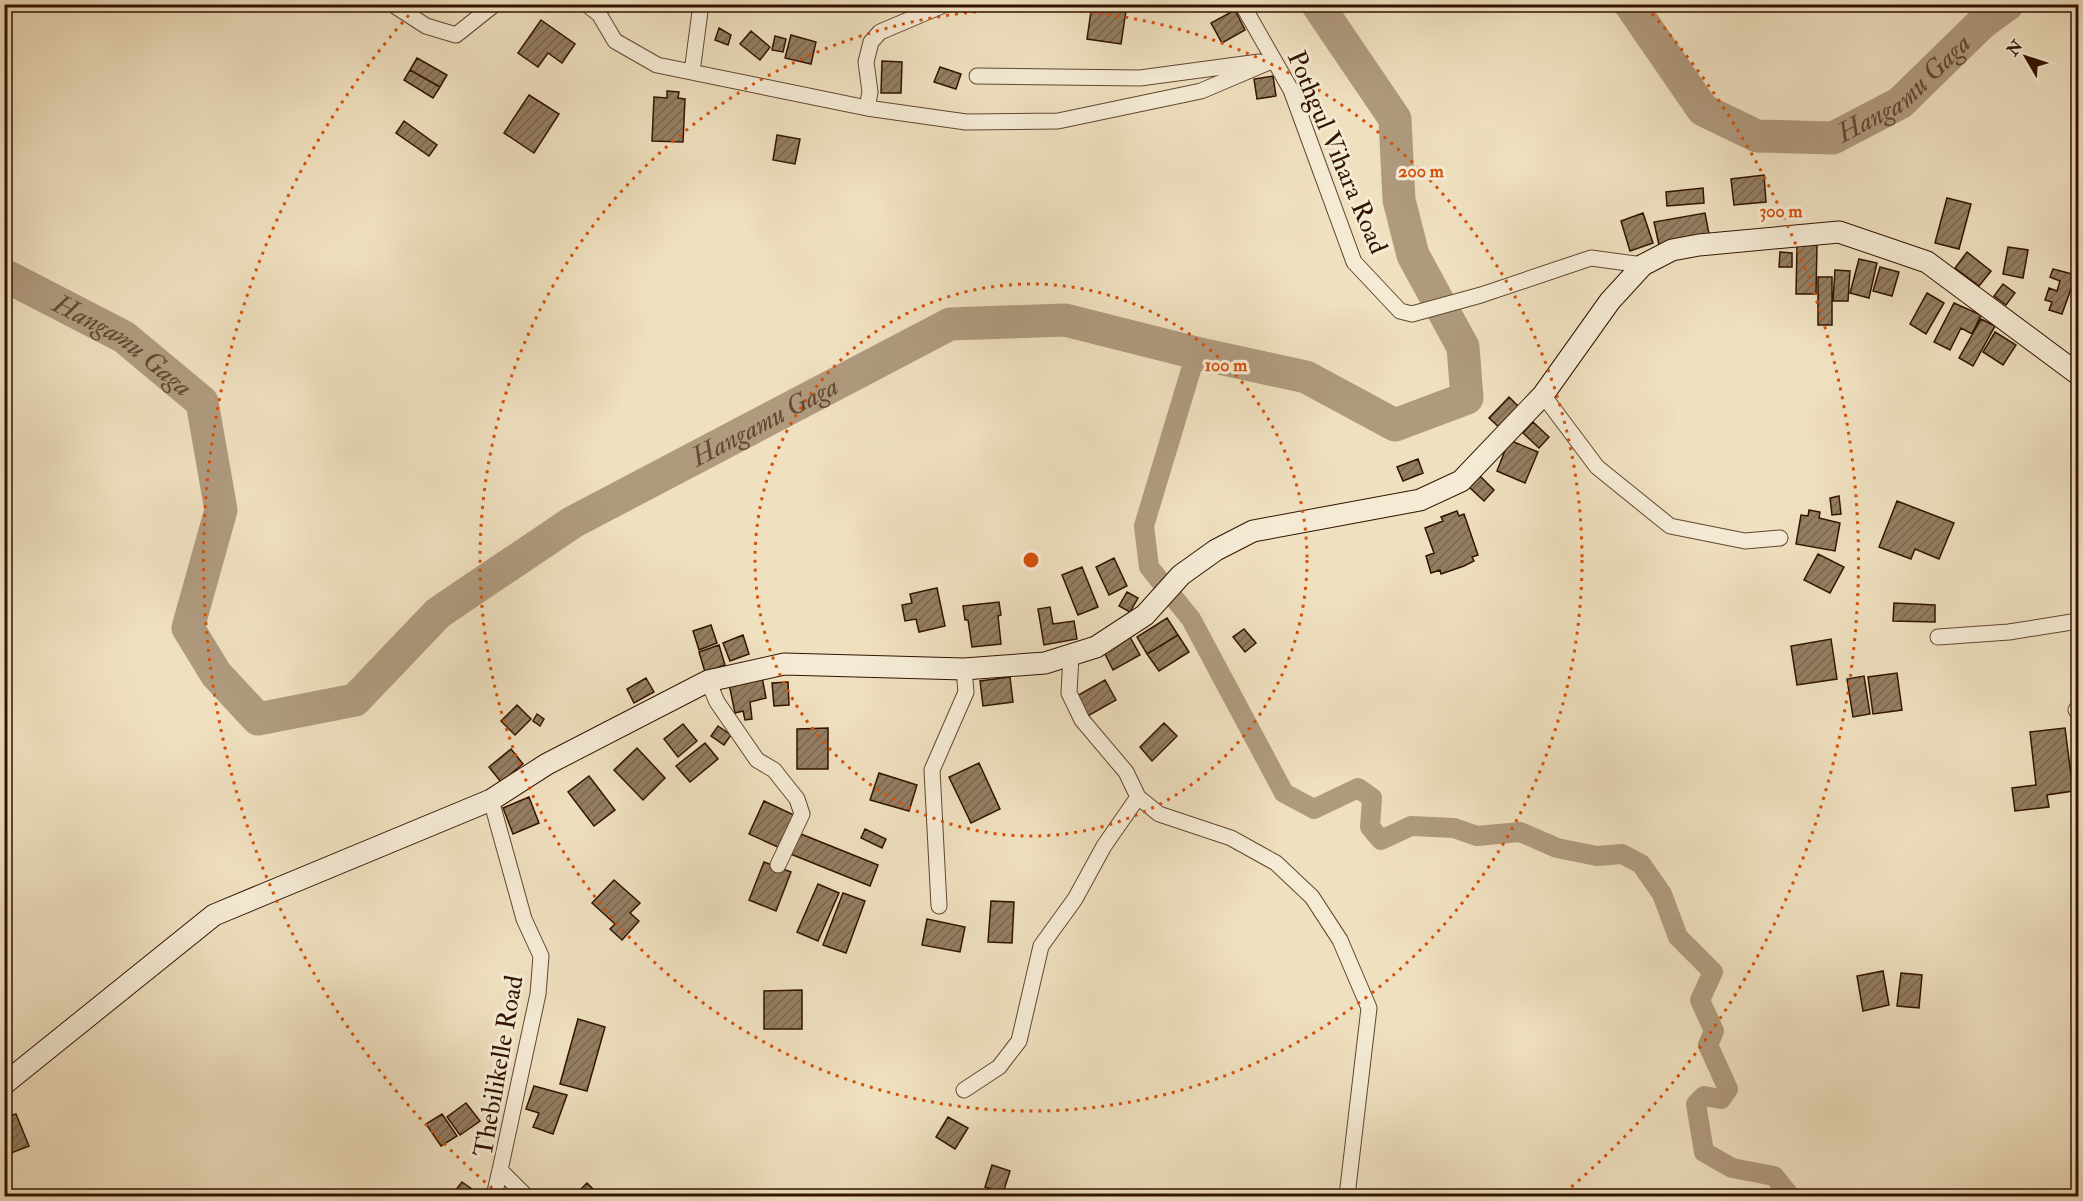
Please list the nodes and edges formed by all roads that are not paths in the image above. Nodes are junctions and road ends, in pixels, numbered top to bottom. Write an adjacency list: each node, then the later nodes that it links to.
1 (392, 4): 2 (street)
2 (495, 4)
3 (586, 4): 8 (street)
4 (701, 4): 8 (street)
5 (946, 4): 10 (street)
6 (1242, 4): 7 (street, Pothgul Vihara Road)
7 (1274, 60): 9 (street); 10 (street); 11 (street, Pothgul Vihara Road)
8 (692, 72): 10 (street)
9 (977, 76)
10 (867, 108)
11 (1643, 265): 12 (street); 13 (street)
12 (2079, 374)
13 (1543, 395): 14 (street); 17 (street)
14 (1780, 538)
15 (2079, 621): 16 (street)
16 (1938, 638)
17 (1071, 655): 18 (street); 20 (street)
18 (964, 669): 19 (street); 23 (street)
19 (708, 681): 21 (street); 22 (street)
20 (1138, 797): 25 (street); 29 (street)
21 (491, 800): 24 (street); 26 (street, Thebilikelle Road)
22 (778, 865)
23 (939, 906)
24 (4, 1084)
25 (964, 1090)
26 (500, 1170): 27 (street); 28 (street, Thebilikelle Road)
27 (494, 1197)
28 (526, 1197)
29 (1347, 1197)

